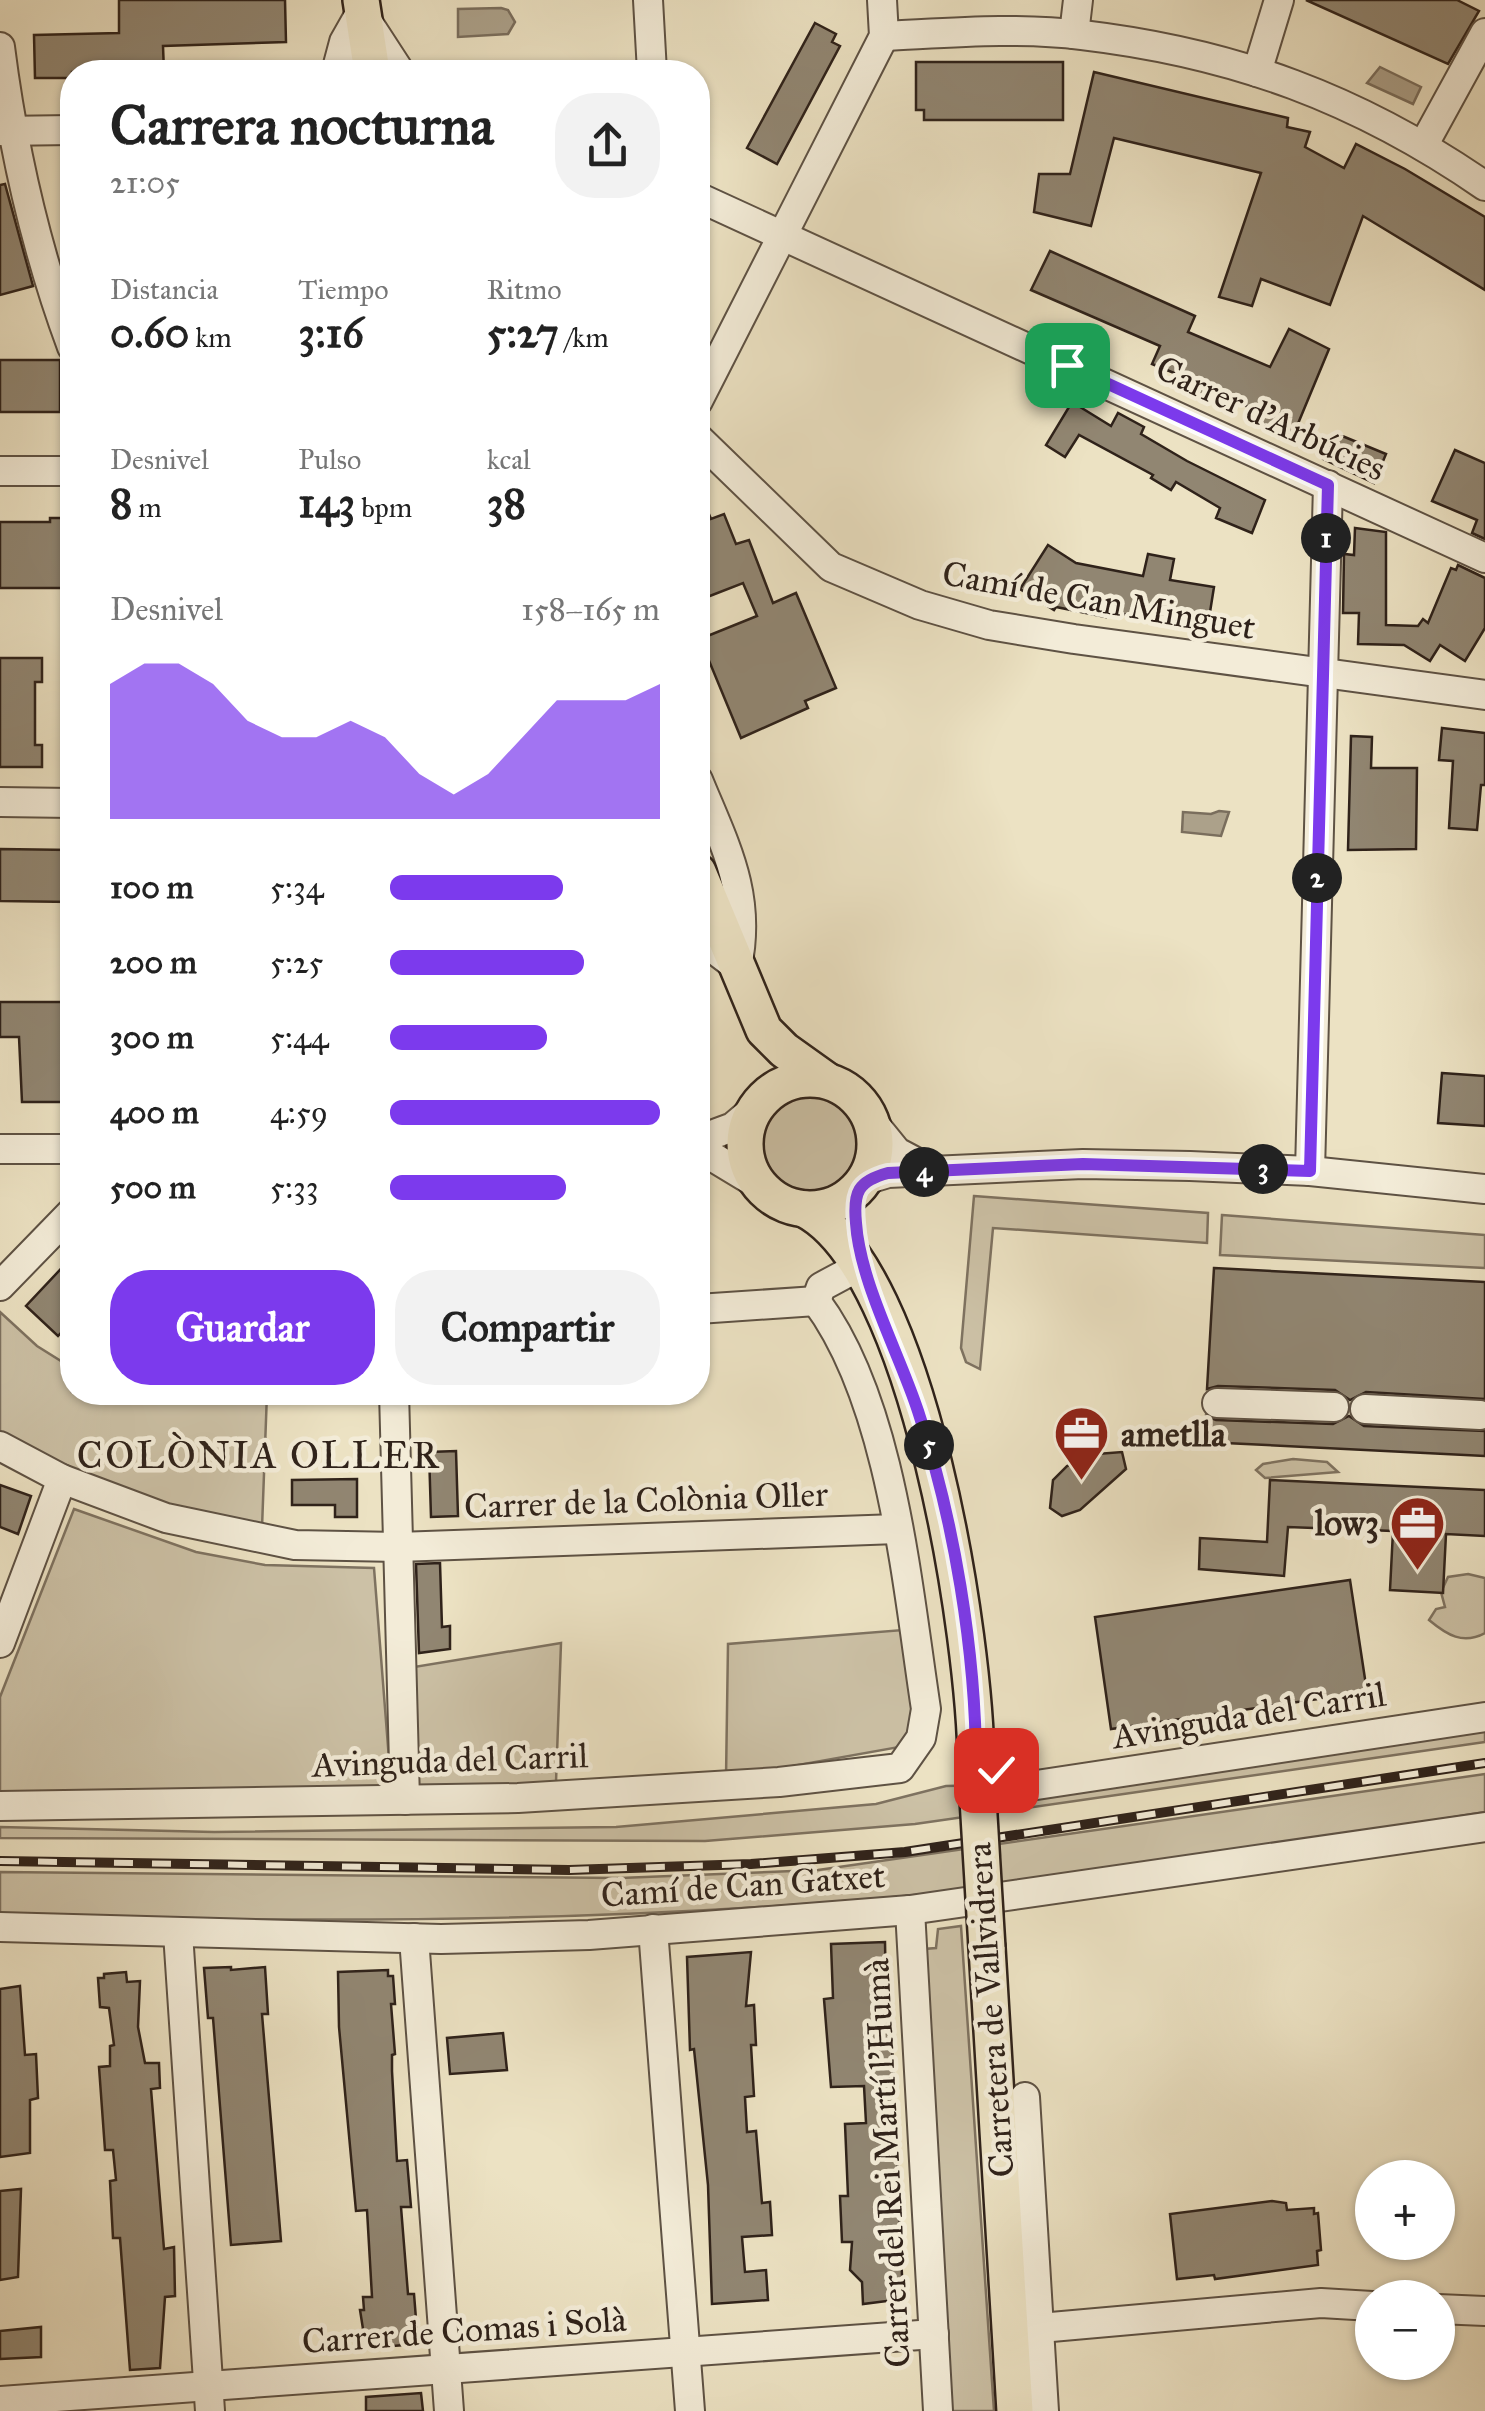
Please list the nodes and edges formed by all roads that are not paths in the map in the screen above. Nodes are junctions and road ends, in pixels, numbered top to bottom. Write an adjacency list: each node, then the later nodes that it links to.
1 (648, 0): 13 (street)
2 (882, 0): 8 (street)
3 (1078, 0): 7 (street)
4 (1278, 0): 14 (street)
5 (361, 6): 10 (street); 11 (main road); 12 (street)
6 (1485, 33): 17 (street)
7 (1074, 34): 8 (street); 14 (street)
8 (884, 36): 20 (street)
9 (0, 47): 16 (street)
10 (339, 60)
11 (370, 60)
12 (393, 60)
13 (651, 60)
14 (1257, 72): 17 (street)
15 (60, 130): 16 (street)
16 (6, 131): 21 (street)
17 (1423, 146): 18 (street)
18 (1485, 186)
19 (710, 202): 20 (street, Carrer d'Arbúcies)
20 (782, 235): 22 (street); 26 (street, Carrer d'Arbúcies)
21 (60, 314)
22 (710, 377)
23 (710, 450): 28 (street, Camí de Can Minguet)
24 (60, 470): 25 (street)
25 (0, 471)
26 (1328, 485): 27 (street, Carrer d'Arbúcies); 28 (street)
27 (1485, 558)
28 (1322, 675): 29 (street, Camí de Can Minguet); 45 (street)
29 (1485, 695)
30 (0, 802): 31 (street)
31 (60, 803)
32 (710, 811): 35 (street)
33 (710, 902): 35 (main road)
34 (710, 947): 35 (street)
35 (736, 968): 36 (main road)
36 (764, 1030): 37 (main road); 38 (main road)
37 (826, 1080): 38 (main road); 39 (main road)
38 (757, 1106): 40 (street); 46 (main road)
39 (871, 1120): 44 (street); 47 (main road)
40 (710, 1136)
41 (0, 1149): 42 (street)
42 (60, 1149)
43 (710, 1156): 46 (street)
44 (935, 1171): 45 (street); 47 (street)
45 (1310, 1171): 48 (street)
46 (756, 1183): 49 (main road)
47 (862, 1184): 49 (main road); 51 (main road, Carretera de Vallvidrera)
48 (1479, 1185)
49 (804, 1209): 51 (main road, Carretera de Vallvidrera)
50 (60, 1224): 52 (street)
51 (862, 1265): 53 (street); 66 (main road, Carretera de Vallvidrera)
52 (0, 1286)
53 (816, 1301): 54 (street); 62 (street)
54 (710, 1308)
55 (1209, 1402): 57 (street)
56 (394, 1405): 63 (street)
57 (1334, 1407)
58 (1365, 1409): 59 (street)
59 (1480, 1415)
60 (0, 1446): 61 (street, Carrer de la Colònia Oller)
61 (62, 1478): 63 (street, Carrer de la Colònia Oller); 64 (street)
62 (897, 1529): 63 (street, Carrer de la Colònia Oller); 67 (street, Avinguda del Carril)
63 (398, 1547): 67 (street)
64 (0, 1643)
65 (1485, 1717): 66 (street, Avinguda del Carril)
66 (976, 1766): 88 (main road, Carretera de Vallvidrera, bridge)
67 (405, 1800): 68 (street, Avinguda del Carril)
68 (0, 1806)
69 (1485, 1827): 70 (street, Camí de Can Gatxet)
70 (910, 1910): 72 (street, Camí de Can Gatxet); 80 (street, Carrer del Rei Martí l'Humà)
71 (0, 1927): 73 (street, Camí de Can Gatxet)
72 (654, 1929): 74 (street, Camí de Can Gatxet); 81 (street)
73 (178, 1933): 74 (street, Camí de Can Gatxet); 83 (street)
74 (414, 1938): 82 (street)
75 (1025, 2097): 79 (street)
76 (1355, 2305): 79 (street)
77 (1455, 2310): 78 (street)
78 (1485, 2311)
79 (1040, 2328): 89 (street)
80 (934, 2334): 81 (street, Carrer de Comas i Solà); 87 (street, Carrer del Rei Martí l'Humà)
81 (685, 2352): 82 (street, Carrer de Comas i Solà); 86 (street)
82 (446, 2369): 83 (street, Carrer de Comas i Solà); 85 (street)
83 (209, 2399): 84 (street, Carrer de Comas i Solà)
84 (0, 2402)
85 (449, 2411)
86 (690, 2411)
87 (938, 2411)
88 (1015, 2411)
89 (1044, 2411)

